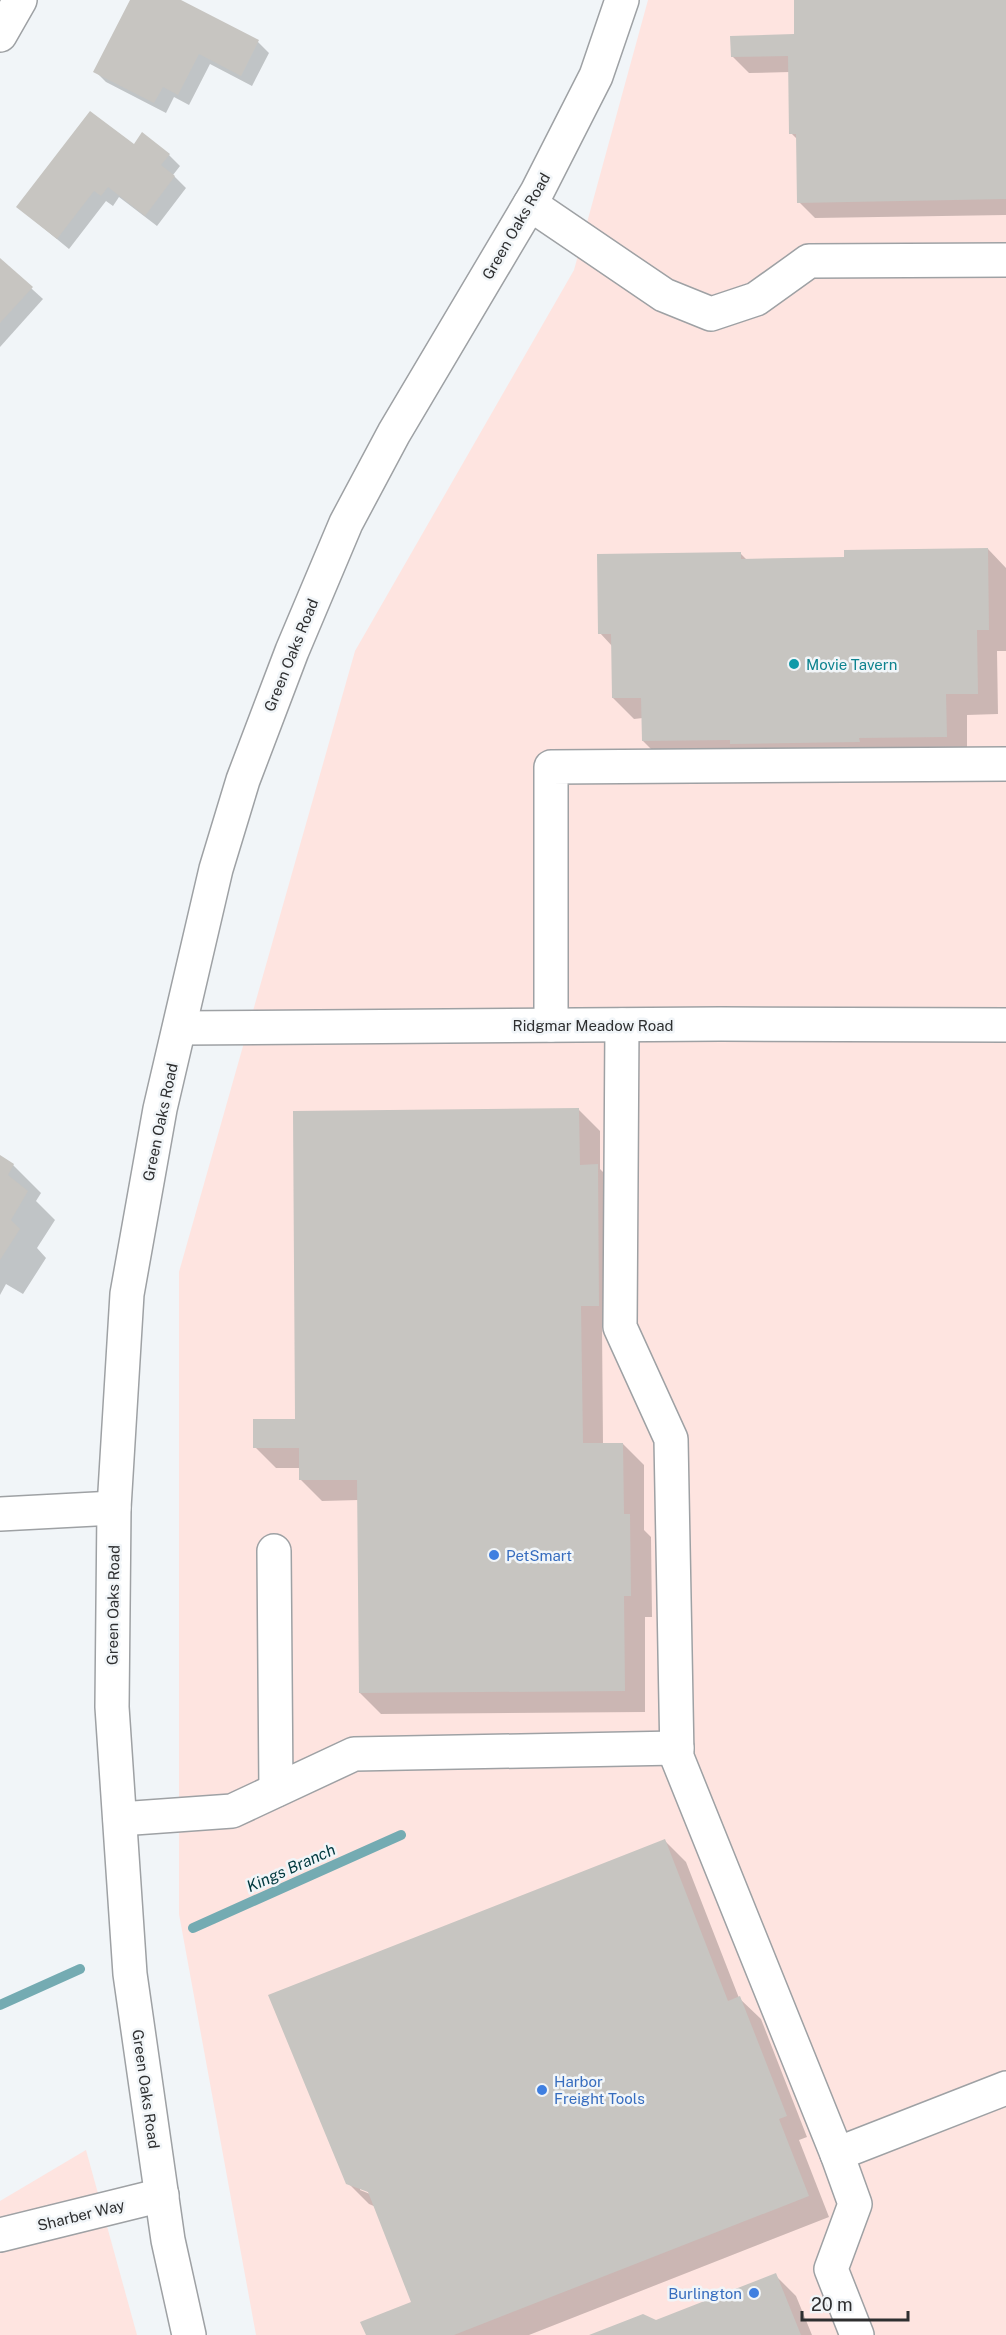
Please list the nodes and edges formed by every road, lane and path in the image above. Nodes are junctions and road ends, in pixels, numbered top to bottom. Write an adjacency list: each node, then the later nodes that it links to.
1 (20, 0): 3 (main road)
2 (622, 0): 4 (main road, Green Oaks Road)
3 (0, 35)
4 (530, 204): 5 (main road); 10 (main road, Green Oaks Road)
5 (1006, 260)
6 (1006, 764): 7 (main road)
7 (551, 1025): 8 (main road, Ridgmar Meadow Road); 10 (main road, Ridgmar Meadow Road)
8 (622, 1025): 9 (main road, Ridgmar Meadow Road); 14 (main road)
9 (1006, 1025)
10 (180, 1028): 11 (main road, Green Oaks Road)
11 (114, 1508): 12 (main road); 16 (main road, Green Oaks Road)
12 (0, 1514)
13 (274, 1551): 15 (main road)
14 (676, 1748): 15 (main road); 18 (main road)
15 (276, 1790): 16 (main road)
16 (120, 1819): 19 (main road, Green Oaks Road)
17 (1006, 2088): 18 (main road)
18 (837, 2154): 22 (main road)
19 (162, 2195): 20 (main road, Sharber Way); 21 (main road, Green Oaks Road)
20 (0, 2235)
21 (189, 2335)
22 (857, 2335)

